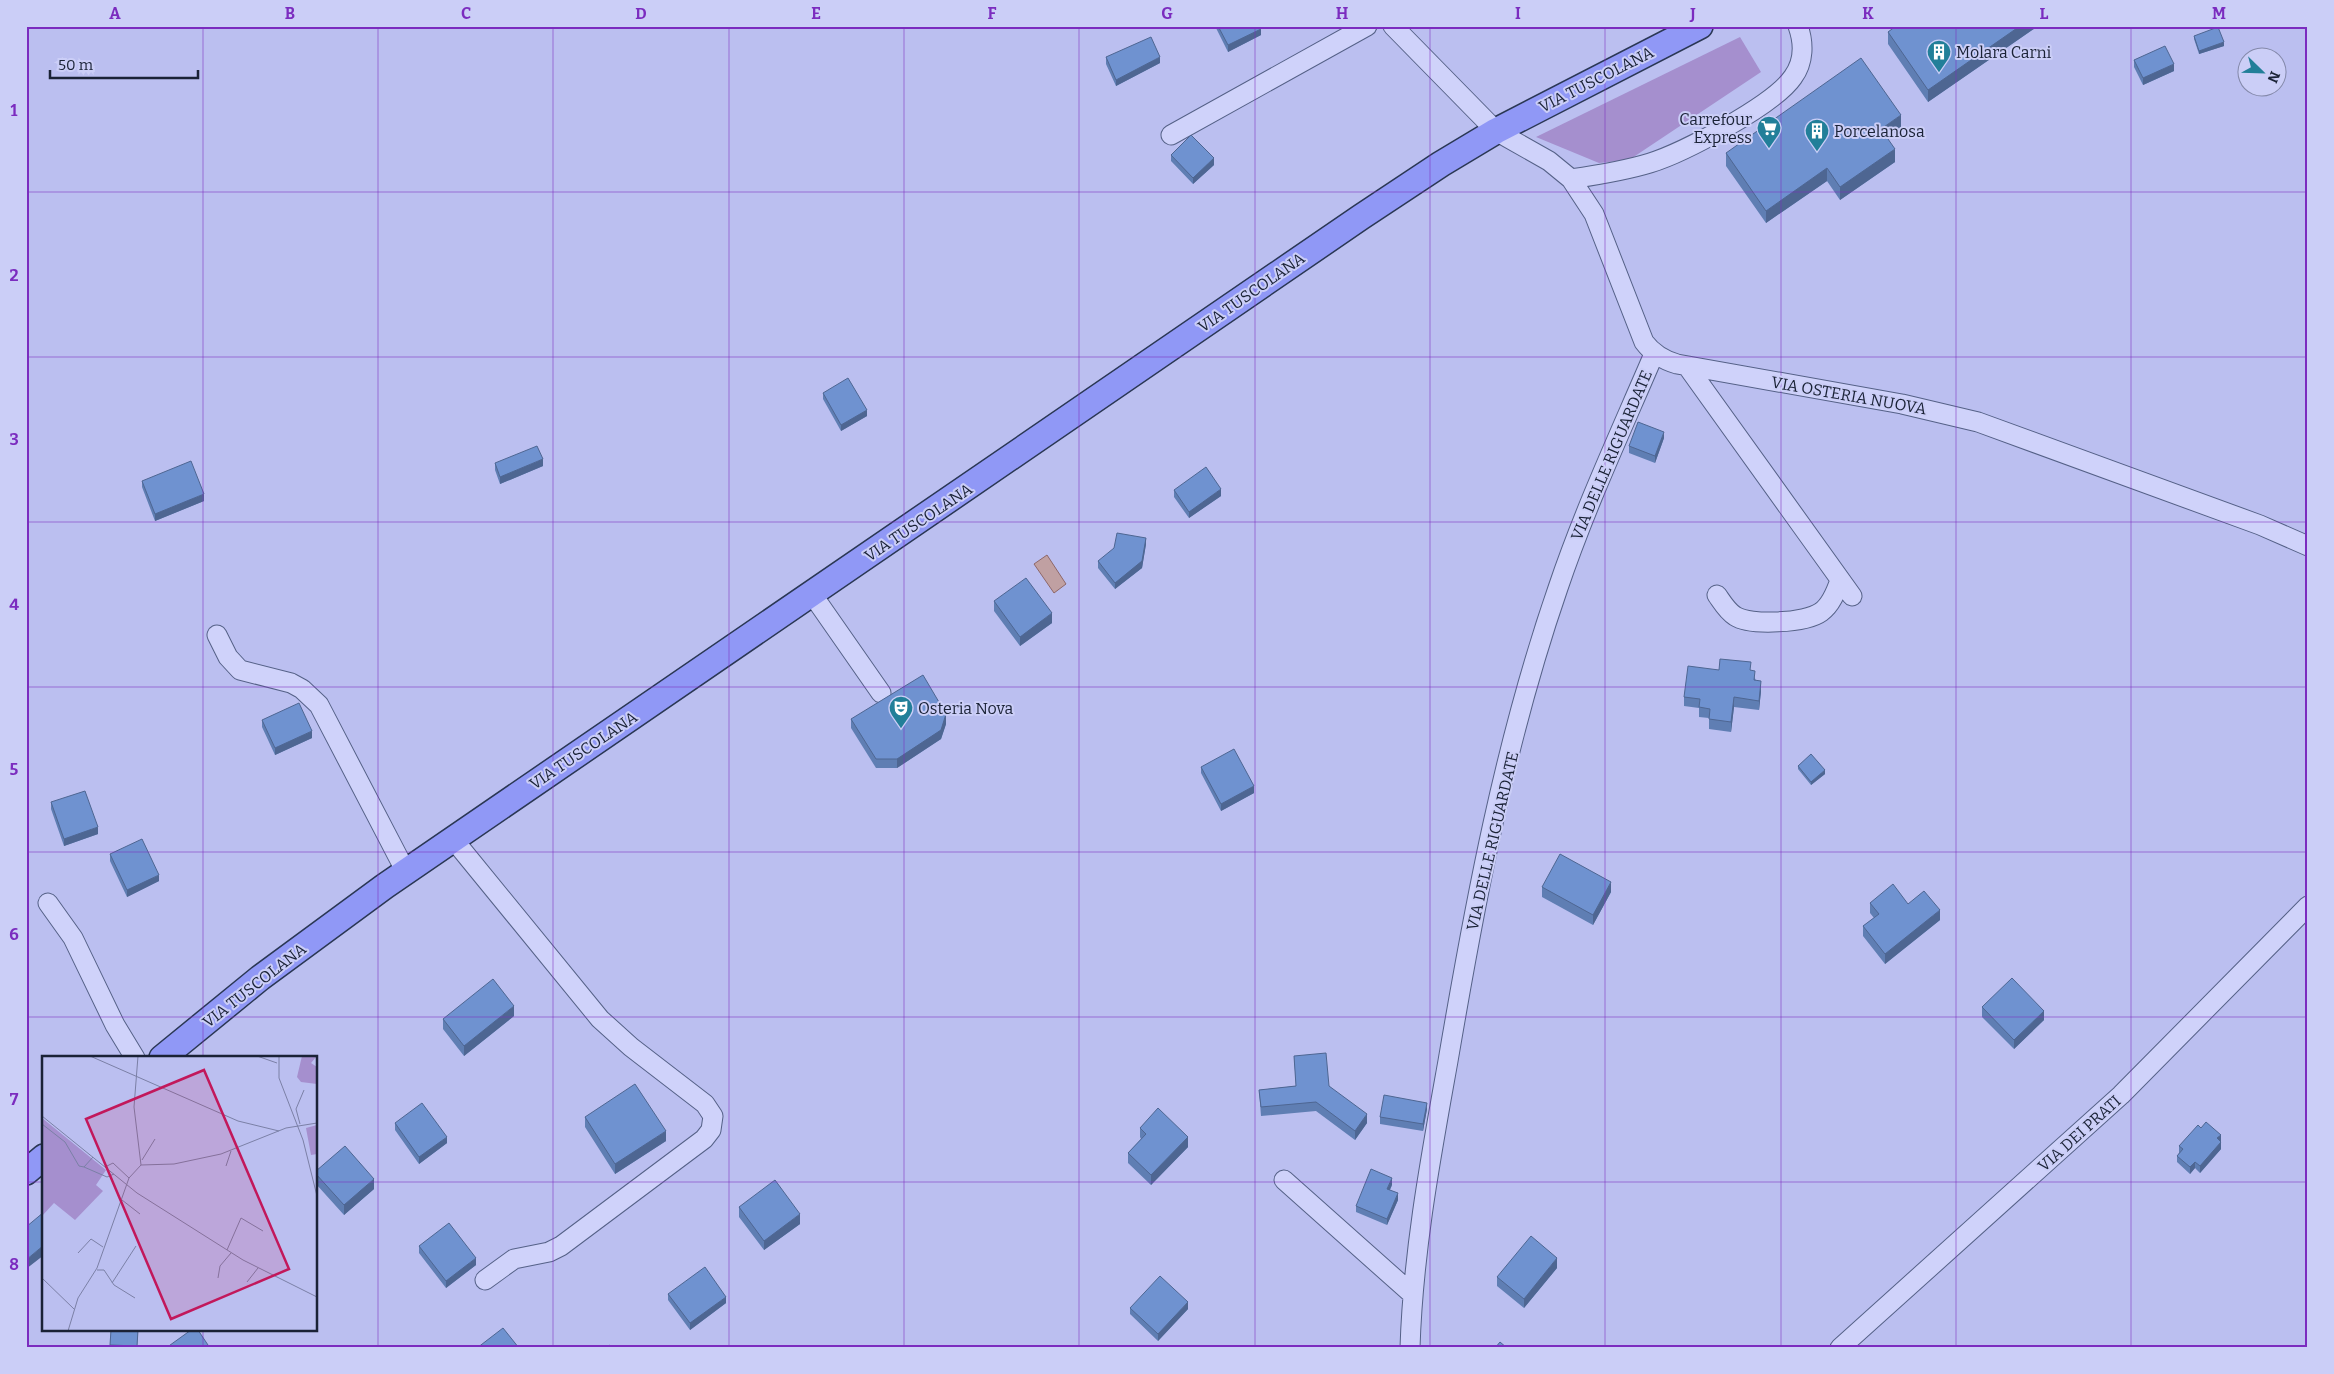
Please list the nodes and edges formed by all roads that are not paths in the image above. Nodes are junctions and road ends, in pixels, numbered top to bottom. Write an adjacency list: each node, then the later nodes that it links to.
1 (1367, 26): 7 (street)
2 (1393, 26): 6 (street)
3 (1700, 26): 5 (main road, VIA TUSCOLANA)
4 (1798, 26): 8 (street)
5 (1674, 32): 6 (main road, VIA TUSCOLANA)
6 (1496, 131): 8 (street); 13 (main road, VIA TUSCOLANA)
7 (1171, 134)
8 (1572, 179): 9 (street)
9 (1654, 354): 10 (street, VIA OSTERIA NUOVA); 28 (street, VIA DELLE RIGUARDATE)
10 (1687, 366): 11 (street, VIA OSTERIA NUOVA); 12 (street)
11 (2308, 546)
12 (1840, 580): 14 (street); 15 (street)
13 (812, 594): 17 (street); 18 (main road, VIA TUSCOLANA)
14 (1717, 595)
15 (1852, 596)
16 (216, 635): 19 (street)
17 (880, 693)
18 (453, 839): 19 (main road, VIA TUSCOLANA); 27 (street)
19 (406, 872): 23 (main road, VIA TUSCOLANA)
20 (48, 903): 22 (street)
21 (2308, 906): 30 (street, VIA DEI PRATI)
22 (134, 1056)
23 (164, 1056)
24 (42, 1159): 25 (main road)
25 (26, 1172)
26 (1284, 1180): 28 (street)
27 (485, 1280)
28 (1412, 1294): 29 (street, VIA DELLE RIGUARDATE)
29 (1410, 1348)
30 (1840, 1348)

